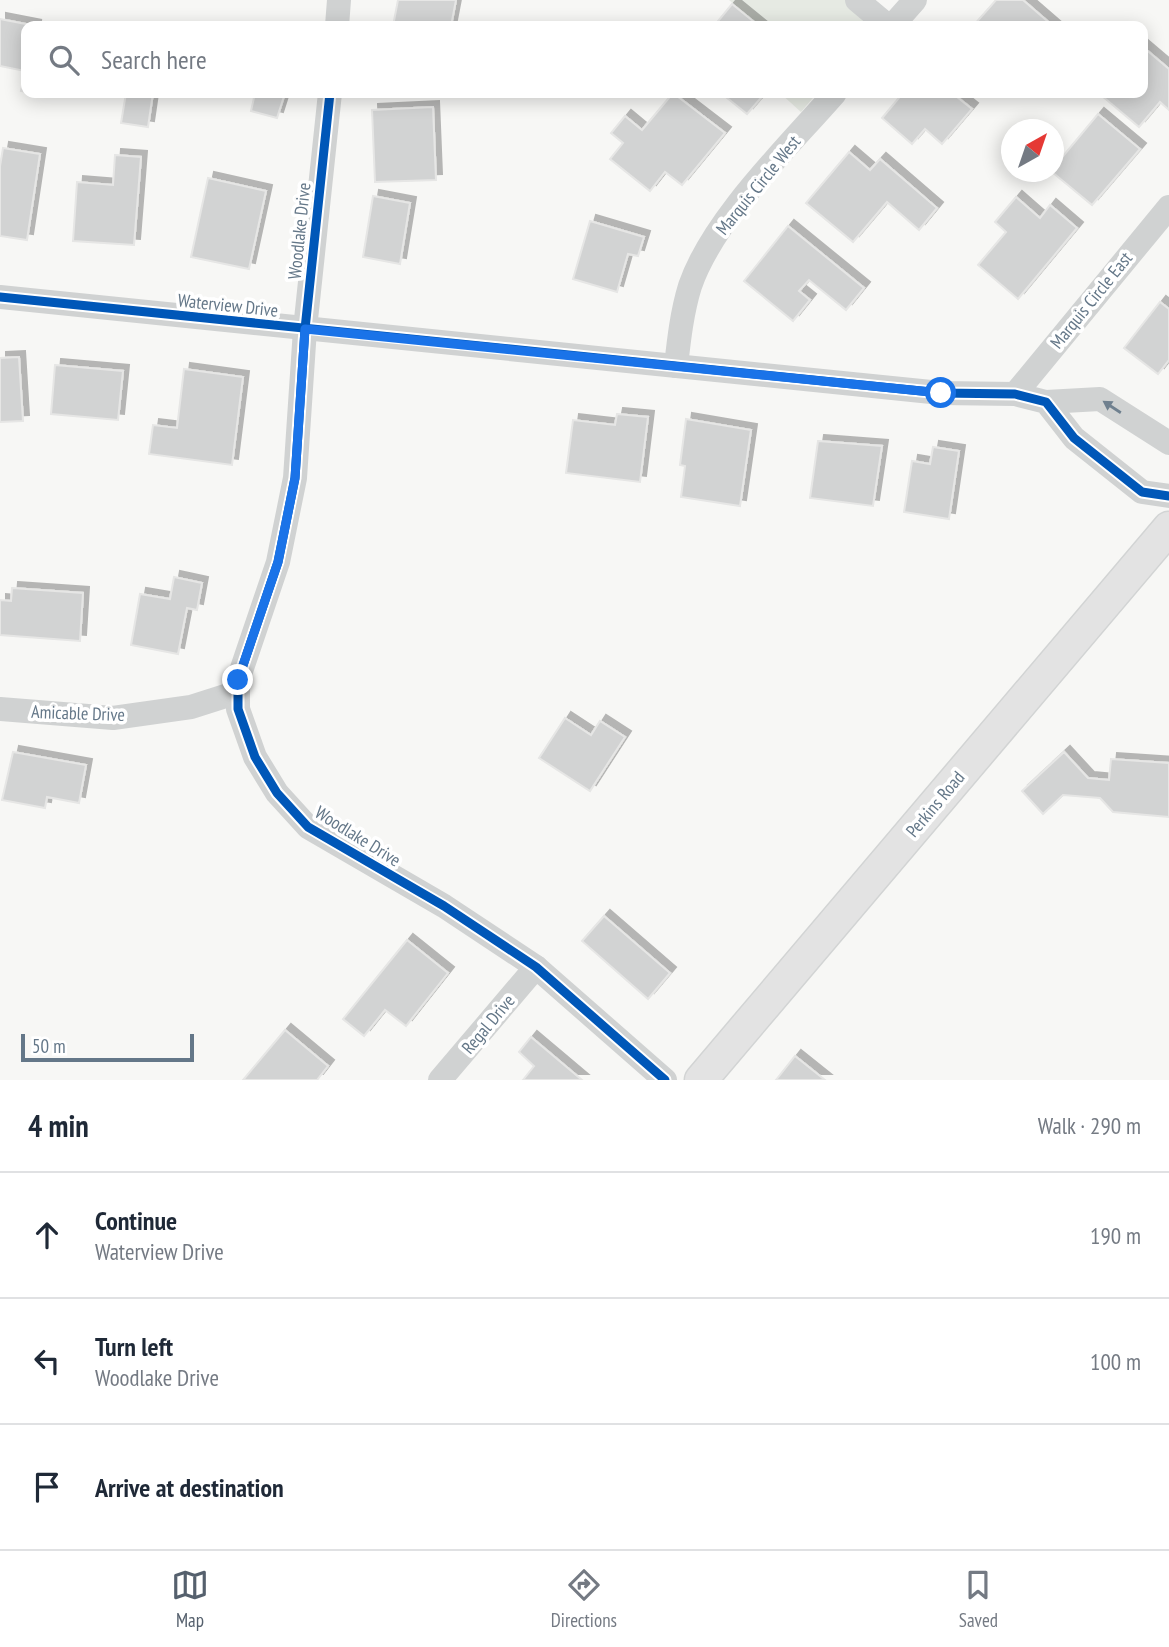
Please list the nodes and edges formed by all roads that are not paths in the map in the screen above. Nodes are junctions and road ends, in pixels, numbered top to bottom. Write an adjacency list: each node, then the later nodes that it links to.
1 (335, 0): 4 (street)
2 (857, 0): 5 (street)
3 (915, 0): 6 (street)
4 (337, 21)
5 (884, 21)
6 (895, 21)
7 (329, 98): 11 (street, Woodlake Drive)
8 (831, 98): 12 (street, Marquis Circle West)
9 (1169, 207): 13 (street, Marquis Circle East)
10 (0, 297): 11 (street, Waterview Drive)
11 (305, 329): 12 (street, Waterview Drive); 18 (street, Woodlake Drive)
12 (676, 366): 13 (street, Waterview Drive)
13 (1015, 394): 14 (street, Waterview Drive)
14 (1046, 402): 15 (street, Waterview Drive, one-way to 14); 16 (street)
15 (1169, 443)
16 (1169, 496)
17 (1169, 528): 23 (main road, Perkins Road)
18 (238, 692): 19 (street, Amicable Drive); 20 (street, Woodlake Drive)
19 (0, 709)
20 (536, 967): 21 (street, Regal Drive); 22 (street, Woodlake Drive)
21 (440, 1080)
22 (665, 1080)
23 (701, 1080)

